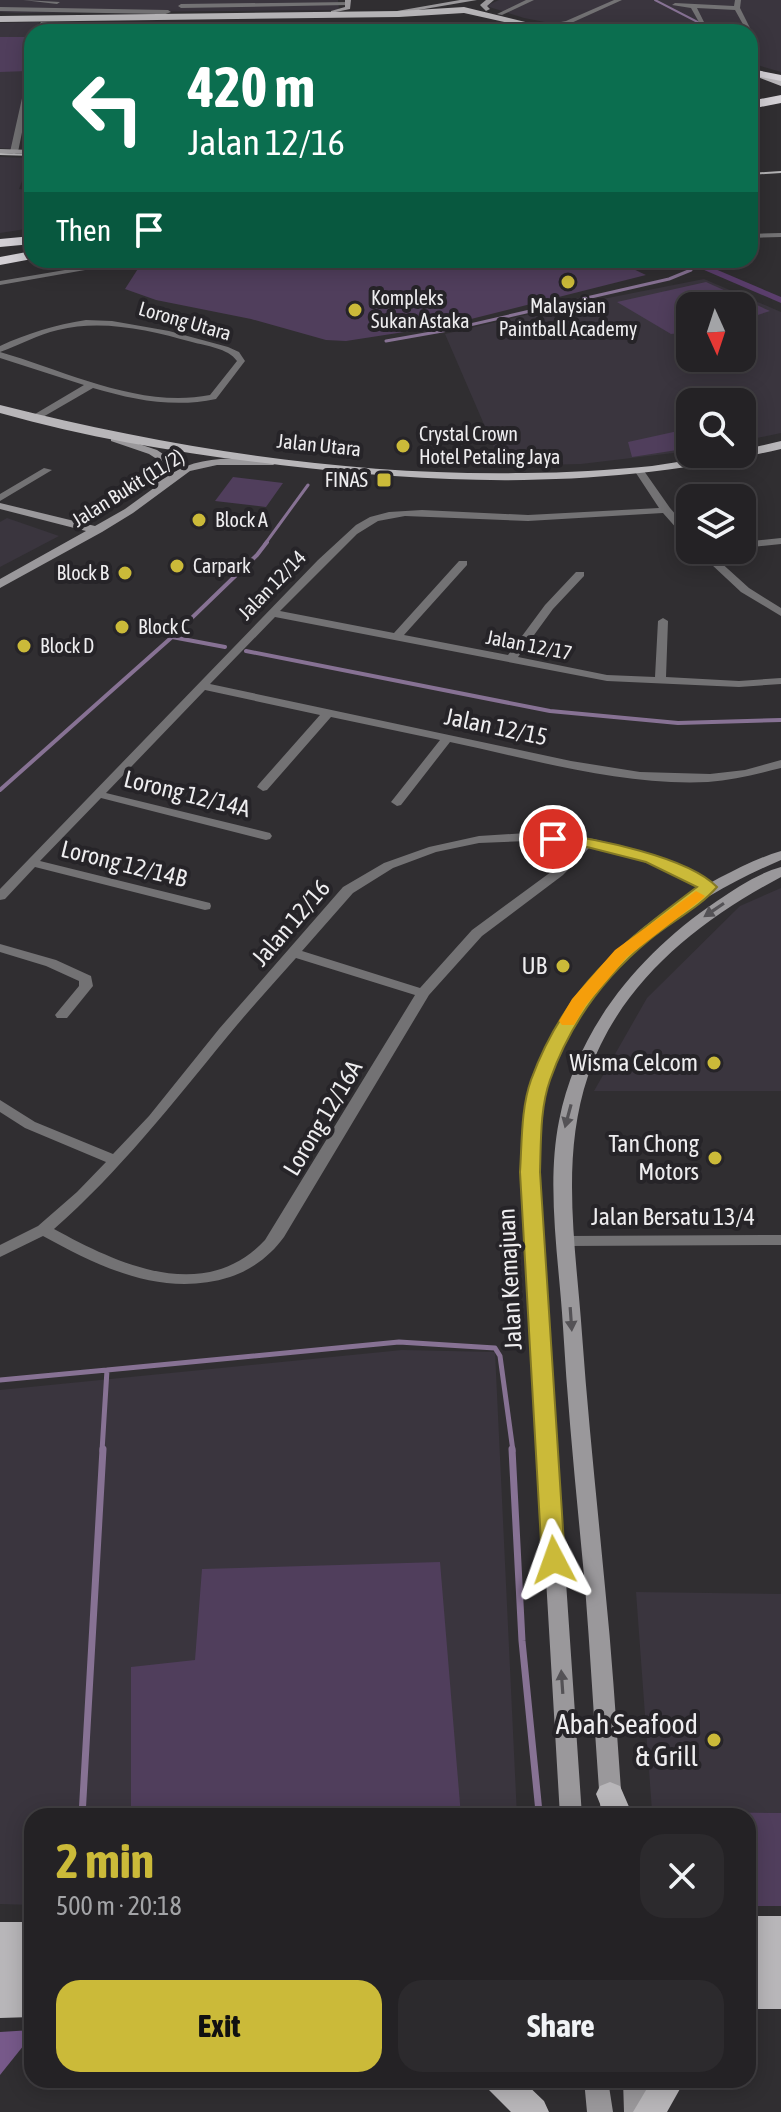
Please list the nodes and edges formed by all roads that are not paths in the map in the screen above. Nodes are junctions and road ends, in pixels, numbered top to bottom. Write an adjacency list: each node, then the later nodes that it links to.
1 (26, 0): 7 (street)
2 (173, 0): 13 (street)
3 (190, 0): 13 (street)
4 (474, 0): 15 (main road)
5 (531, 0): 20 (street)
6 (619, 0): 26 (street)
7 (55, 1): 8 (street)
8 (90, 1)
9 (348, 2): 13 (street); 16 (main road)
10 (738, 4): 14 (street); 28 (street)
11 (488, 5): 15 (main road); 20 (main road)
12 (675, 5): 14 (street)
13 (181, 6): 18 (street)
14 (693, 6): 27 (street)
15 (401, 11): 16 (main road); 19 (main road)
16 (333, 12): 18 (main road)
17 (0, 14): 18 (main road); 22 (main road)
18 (171, 14)
19 (375, 14): 21 (main road); 23 (main road)
20 (500, 14): 25 (main road)
21 (512, 23): 24 (main road)
22 (37, 24)
23 (95, 24)
24 (517, 24)
25 (537, 24)
26 (559, 24)
27 (705, 24)
28 (747, 24)
29 (758, 76): 30 (highway)
30 (780, 86): 31 (highway)
31 (758, 93)
32 (781, 99): 33 (highway)
33 (758, 103)
34 (24, 105): 37 (street)
35 (781, 106): 36 (highway)
36 (758, 110)
37 (14, 152): 38 (main road); 39 (main road)
38 (0, 154): 40 (main road)
39 (24, 154)
40 (24, 155)
41 (781, 235): 42 (street)
42 (758, 236)
43 (24, 242): 44 (highway)
44 (0, 245)
45 (24, 252): 46 (highway)
46 (0, 254)
47 (24, 254): 48 (highway)
48 (0, 261)
49 (90, 268): 50 (street)
50 (0, 283)
51 (0, 352): 52 (street, Lorong Utara); 52 (street, Lorong Utara)
52 (93, 384): 54 (street)
53 (0, 409): 54 (main road, Jalan Utara)
54 (33, 419): 55 (main road, Jalan Utara)
55 (115, 439): 57 (main road, Jalan Utara); 64 (main road, Jalan Bukit (11/2))
56 (781, 445): 59 (main road, Jalan Utara)
57 (287, 462): 59 (main road, Jalan Utara); 64 (main road, Jalan Bukit (11/2))
58 (47, 470): 60 (street)
59 (639, 470): 62 (street)
60 (0, 498)
61 (0, 506): 64 (main road)
62 (666, 510): 63 (street); 72 (street, Jalan 12/14)
63 (676, 521)
64 (91, 528): 69 (main road, Jalan Bukit (11/2)); 71 (main road, Jalan Bukit (11/2))
65 (781, 541): 66 (street)
66 (756, 544)
67 (463, 563): 75 (street)
68 (716, 564): 73 (street)
69 (0, 574)
70 (580, 574): 76 (street)
71 (0, 584)
72 (273, 613): 75 (street, Jalan 12/17); 79 (street, Jalan 12/14)
73 (781, 613)
74 (663, 621): 78 (street)
75 (397, 637): 76 (street, Jalan 12/17)
76 (510, 660): 78 (street, Jalan 12/17)
77 (781, 681): 78 (street, Jalan 12/17)
78 (660, 682)
79 (203, 686): 80 (street, Jalan 12/15); 84 (street, Jalan 12/14)
80 (328, 713): 81 (street, Jalan 12/15); 83 (street)
81 (447, 739): 82 (street, Jalan 12/15); 85 (street)
82 (781, 764)
83 (263, 787)
84 (98, 794): 86 (street, Lorong 12/14A); 89 (street, Jalan 12/14)
85 (397, 802)
86 (266, 836)
87 (588, 842): 91 (street, Jalan 12/16); 95 (street, Jalan 12/16); 96 (street, Lorong 12/16A)
88 (781, 855): 91 (main road, Jalan Kemajuan)
89 (32, 863): 92 (street, Jalan 12/14); 93 (street, Lorong 12/14B)
90 (781, 871): 102 (main road, one-way to 102)
91 (709, 887): 104 (main road, Jalan Kemajuan)
92 (0, 896)
93 (205, 906)
94 (0, 948): 97 (street)
95 (295, 953): 96 (street); 99 (street, Jalan 12/16)
96 (423, 993): 100 (street, Lorong 12/16A)
97 (62, 1015)
98 (0, 1105): 99 (street)
99 (115, 1160): 100 (street, Jalan 12/16)
100 (43, 1230): 103 (street, Jalan 12/16)
101 (781, 1240): 102 (street, Jalan Bersatu 13/4)
102 (566, 1241): 104 (main road); 106 (main road, one-way to 106)
103 (0, 1252)
104 (535, 1259): 105 (main road, Jalan Kemajuan, one-way to 104)
105 (570, 1808)
106 (614, 1808)
107 (0, 1935): 108 (main road)
108 (24, 1935)
109 (24, 1955): 110 (main road)
110 (0, 1956)
111 (0, 1981): 112 (main road)
112 (24, 1981)
113 (24, 2003): 114 (main road)
114 (0, 2004)
115 (508, 2088): 119 (main road)
116 (597, 2088): 120 (main road)
117 (636, 2088): 121 (main road)
118 (665, 2088): 122 (main road)
119 (533, 2112)
120 (600, 2112)
121 (637, 2112)
122 (649, 2112)

